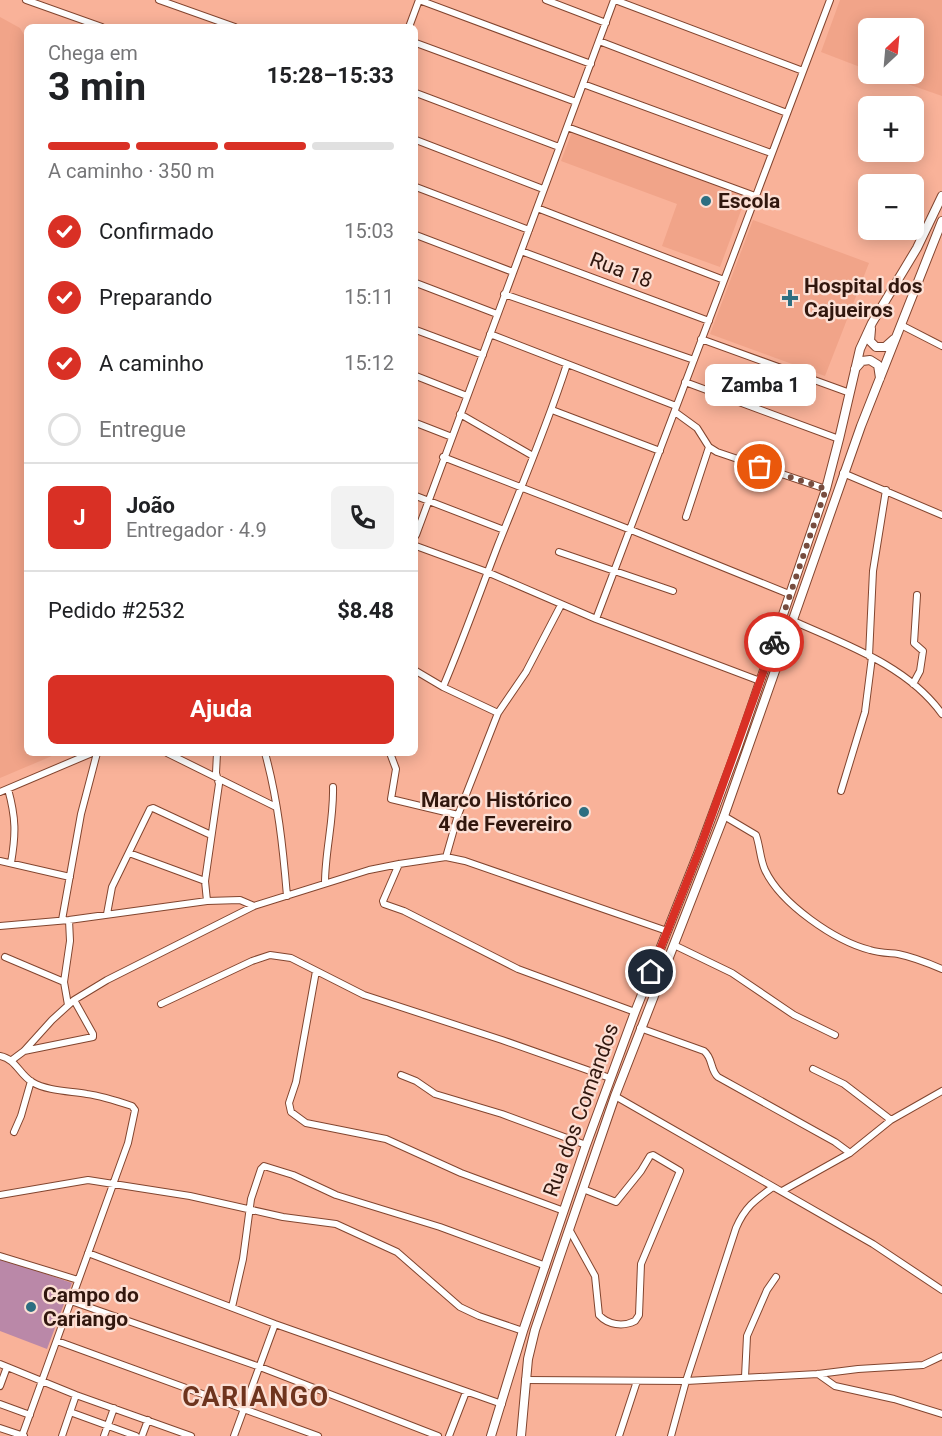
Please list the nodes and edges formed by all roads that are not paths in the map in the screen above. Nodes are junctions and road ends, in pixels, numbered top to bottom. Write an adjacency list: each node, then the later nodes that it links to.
1 (26, 0): 8 (street)
2 (159, 0): 9 (street)
3 (419, 0): 10 (street); 13 (street)
4 (546, 0): 7 (street)
5 (614, 0): 7 (street); 14 (street)
6 (830, 0): 14 (street)
7 (606, 22): 11 (street)
8 (94, 24)
9 (227, 24)
10 (410, 24)
11 (599, 41): 13 (street); 18 (street)
12 (418, 44): 17 (street)
13 (591, 64): 15 (street)
14 (803, 71): 18 (street)
15 (584, 84): 17 (street); 22 (street)
16 (418, 94): 21 (street)
17 (576, 102): 19 (street)
18 (788, 113): 22 (street)
19 (567, 127): 21 (street); 25 (street)
20 (418, 141): 24 (street)
21 (559, 147): 24 (street)
22 (771, 153): 25 (street)
23 (418, 188): 29 (street)
24 (543, 189): 27 (street)
25 (756, 196): 33 (street)
26 (942, 196): 38 (main road, Rua dos Comandos)
27 (537, 208): 29 (street); 33 (street)
28 (942, 221): 39 (main road, Rua dos Comandos)
29 (529, 230): 31 (street)
30 (418, 236): 32 (street)
31 (521, 251): 32 (street); 37 (street, Rua 18)
32 (513, 272): 35 (street)
33 (724, 280): 37 (street)
34 (418, 284): 36 (street)
35 (504, 294): 36 (street); 46 (street)
36 (497, 314): 41 (street)
37 (709, 321): 43 (street)
38 (872, 323): 42 (main road); 48 (main road, Rua dos Comandos)
39 (900, 325): 42 (main road, Rua dos Comandos); 44 (street)
40 (418, 331): 45 (street)
41 (490, 334): 45 (street); 47 (street)
42 (897, 335): 50 (main road, Rua dos Comandos)
43 (701, 339): 46 (street); 52 (street)
44 (942, 346)
45 (483, 355): 53 (street)
46 (694, 360): 51 (street)
47 (567, 364): 54 (street); 55 (street)
48 (854, 371): 50 (main road); 52 (main road, Rua dos Comandos)
49 (418, 377): 53 (street)
50 (880, 378): 64 (main road, Rua dos Comandos)
51 (685, 382): 54 (street); 59 (street)
52 (849, 393): 59 (main road, Rua dos Comandos)
53 (467, 396): 56 (street)
54 (675, 409): 60 (street); 61 (street)
55 (552, 410): 61 (street); 62 (street)
56 (460, 414): 58 (street); 62 (street)
57 (418, 424): 58 (street)
58 (452, 437): 63 (street)
59 (840, 440): 66 (main road, Rua dos Comandos)
60 (710, 447): 66 (street); 71 (street)
61 (660, 451): 74 (street)
62 (533, 456): 65 (street)
63 (443, 457): 65 (street); 69 (street)
64 (843, 473): 67 (street); 84 (main road, Rua dos Comandos)
65 (522, 487): 73 (street); 74 (street)
66 (826, 489): 80 (main road, Rua dos Comandos)
67 (886, 490): 70 (street); 85 (street)
68 (418, 497): 69 (street)
69 (428, 501): 72 (street); 73 (street)
70 (942, 515)
71 (686, 517)
72 (418, 529)
73 (504, 530): 78 (street)
74 (631, 530): 77 (street); 80 (street)
75 (418, 547): 78 (street)
76 (560, 552): 77 (street)
77 (614, 571): 79 (street); 83 (street)
78 (488, 572): 82 (street); 89 (street)
79 (673, 591)
80 (789, 594): 87 (main road, Rua dos Comandos)
81 (916, 595): 88 (street)
82 (561, 605): 83 (street); 92 (street)
83 (596, 620): 87 (street)
84 (791, 620): 85 (street); 107 (main road, Rua dos Comandos)
85 (871, 656): 88 (street); 103 (street)
86 (418, 672): 89 (street)
87 (760, 681): 123 (main road, Rua dos Comandos)
88 (913, 684): 91 (street)
89 (443, 687): 92 (street)
90 (942, 700): 91 (street)
91 (936, 706): 93 (street)
92 (498, 713): 106 (street)
93 (942, 714)
94 (85, 756): 102 (street)
95 (96, 756): 114 (street)
96 (173, 756): 100 (street)
97 (217, 756): 100 (street)
98 (266, 756): 105 (street)
99 (391, 756): 106 (street)
100 (218, 779): 105 (street); 108 (street)
101 (333, 787): 116 (street)
102 (8, 789): 104 (street); 112 (street)
103 (841, 791)
104 (0, 792)
105 (276, 807): 117 (street)
106 (458, 815): 110 (street)
107 (724, 816): 124 (main road, Rua dos Comandos); 126 (street)
108 (211, 835): 109 (street); 115 (street)
109 (129, 853): 115 (street); 120 (street)
110 (446, 857): 113 (street); 123 (street)
111 (0, 861): 112 (street)
112 (11, 863): 114 (street)
113 (399, 864): 116 (street); 132 (street)
114 (70, 877): 121 (street)
115 (205, 881): 118 (street)
116 (325, 883): 117 (street)
117 (287, 896): 119 (street)
118 (207, 901): 119 (street); 120 (street)
119 (254, 906): 129 (street)
120 (107, 914): 121 (street)
121 (65, 920): 122 (street); 128 (street)
122 (0, 926)
123 (667, 931): 132 (main road, Rua dos Comandos)
124 (674, 945): 133 (main road, Rua dos Comandos); 134 (street)
125 (5, 957): 128 (street)
126 (942, 969)
127 (316, 971): 130 (street); 140 (street); 154 (street)
128 (64, 982): 131 (street)
129 (74, 1000): 131 (street); 135 (street)
130 (161, 1004)
131 (68, 1005): 135 (street)
132 (635, 1012): 140 (main road, Rua dos Comandos)
133 (640, 1028): 143 (main road, Rua dos Comandos); 147 (street)
134 (835, 1035)
135 (24, 1051): 137 (street)
136 (0, 1056): 137 (street)
137 (12, 1060): 141 (street)
138 (813, 1068): 144 (street)
139 (401, 1075): 146 (street)
140 (610, 1078): 146 (main road, Rua dos Comandos)
141 (31, 1081): 145 (street); 148 (street)
142 (942, 1091): 144 (street)
143 (615, 1096): 149 (street); 150 (main road, Rua dos Comandos)
144 (891, 1120): 147 (street)
145 (14, 1132)
146 (586, 1145): 154 (main road, Rua dos Comandos)
147 (850, 1153): 151 (street)
148 (113, 1184): 152 (street); 153 (street); 156 (street)
149 (773, 1187): 151 (street); 176 (street)
150 (583, 1189): 155 (main road, Rua dos Comandos); 155 (street)
151 (782, 1191): 161 (street)
152 (0, 1195)
153 (249, 1210): 158 (street); 163 (street); 165 (street)
154 (564, 1211): 158 (main road, Rua dos Comandos)
155 (569, 1229): 174 (main road, Rua dos Comandos)
156 (88, 1253): 160 (street); 163 (street)
157 (0, 1256): 160 (street)
158 (546, 1266): 165 (main road, Rua dos Comandos)
159 (776, 1278): 172 (street)
160 (78, 1280): 162 (street)
161 (942, 1290)
162 (71, 1301): 166 (street); 170 (street)
163 (232, 1307): 164 (street)
164 (275, 1324): 170 (street); 178 (street)
165 (523, 1331): 181 (main road, Rua dos Comandos)
166 (57, 1341): 173 (street); 183 (street)
167 (942, 1356): 171 (street)
168 (0, 1364): 169 (street)
169 (7, 1366): 173 (street); 177 (street)
170 (260, 1367): 183 (street); 199 (street)
171 (818, 1374): 172 (street); 185 (street)
172 (745, 1377): 176 (street)
173 (42, 1380): 179 (street); 186 (street)
174 (525, 1380): 175 (street); 202 (main road, Rua dos Comandos)
175 (637, 1381): 176 (street); 203 (street)
176 (686, 1381): 204 (street)
177 (0, 1386)
178 (466, 1392): 181 (street); 200 (street)
179 (76, 1395): 182 (street); 184 (street)
180 (0, 1404): 186 (street)
181 (502, 1404): 201 (main road, Rua dos Comandos)
182 (114, 1408): 187 (street); 188 (street)
183 (244, 1408): 197 (street); 198 (street)
184 (70, 1412): 188 (street); 192 (street)
185 (942, 1414)
186 (30, 1415): 191 (street)
187 (148, 1420): 190 (street); 195 (street)
188 (108, 1426): 193 (street); 194 (street)
189 (0, 1428): 191 (street)
190 (179, 1434): 196 (street)
191 (22, 1436)
192 (62, 1436)
193 (104, 1436)
194 (136, 1436)
195 (142, 1436)
196 (191, 1436)
197 (234, 1436)
198 (318, 1436)
199 (438, 1436)
200 (449, 1436)
201 (491, 1436)
202 (521, 1436)
203 (619, 1436)
204 (671, 1436)

